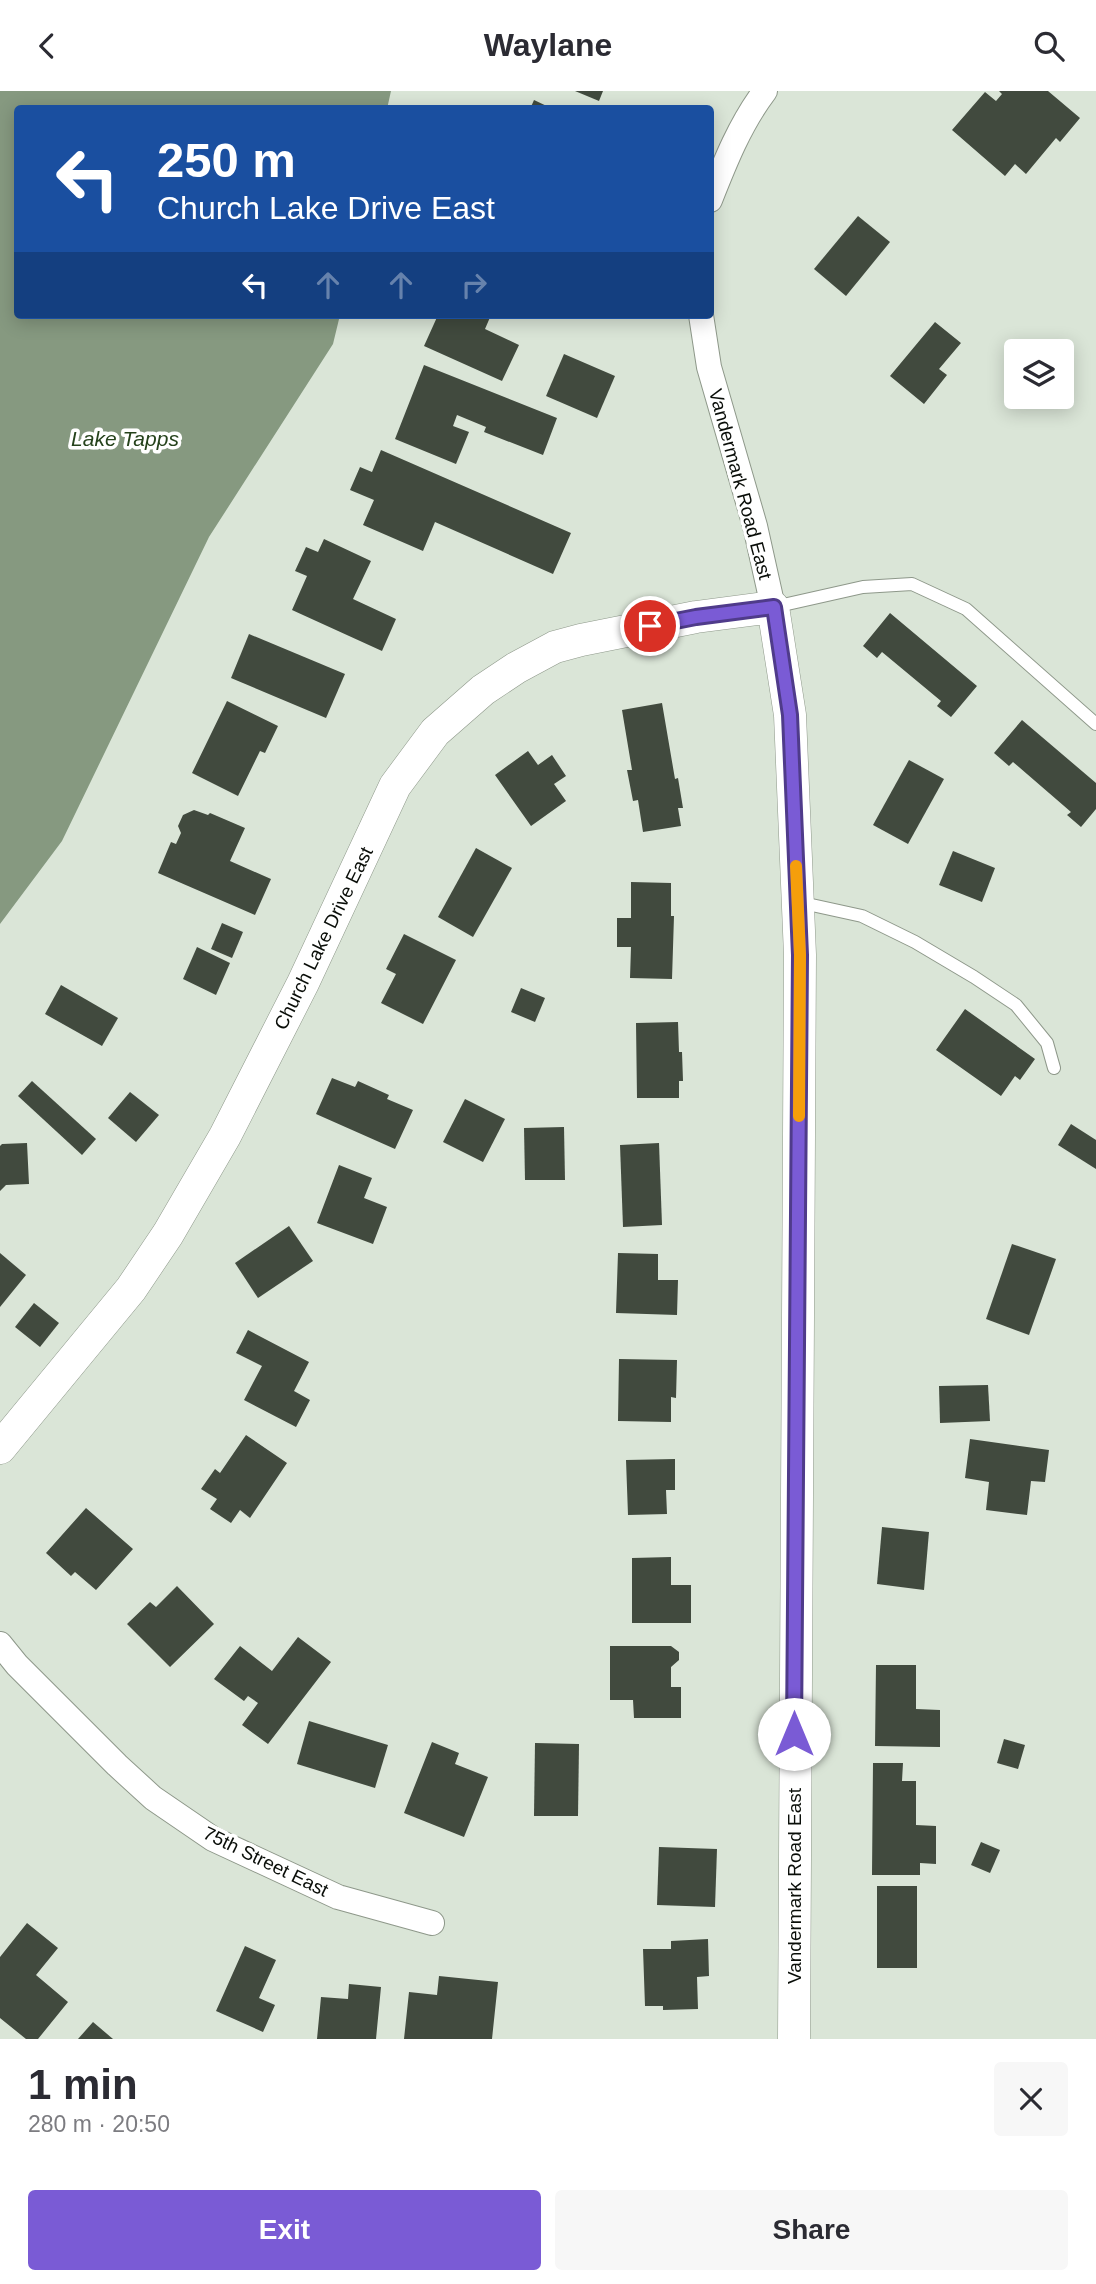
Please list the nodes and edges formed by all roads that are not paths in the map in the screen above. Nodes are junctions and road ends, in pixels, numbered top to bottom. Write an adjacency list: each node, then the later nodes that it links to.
1 (765, 91): 2 (street)
2 (714, 190)
3 (702, 319): 4 (street, Vandermark Road East)
4 (774, 607): 5 (lane); 6 (street, Vandermark Road East); 8 (street, Church Lake Drive East)
5 (1096, 724)
6 (797, 902): 7 (lane); 11 (street, Vandermark Road East)
7 (1054, 1068)
8 (0, 1448)
9 (0, 1644): 10 (street, 75th Street East)
10 (432, 1923)
11 (794, 2039)

